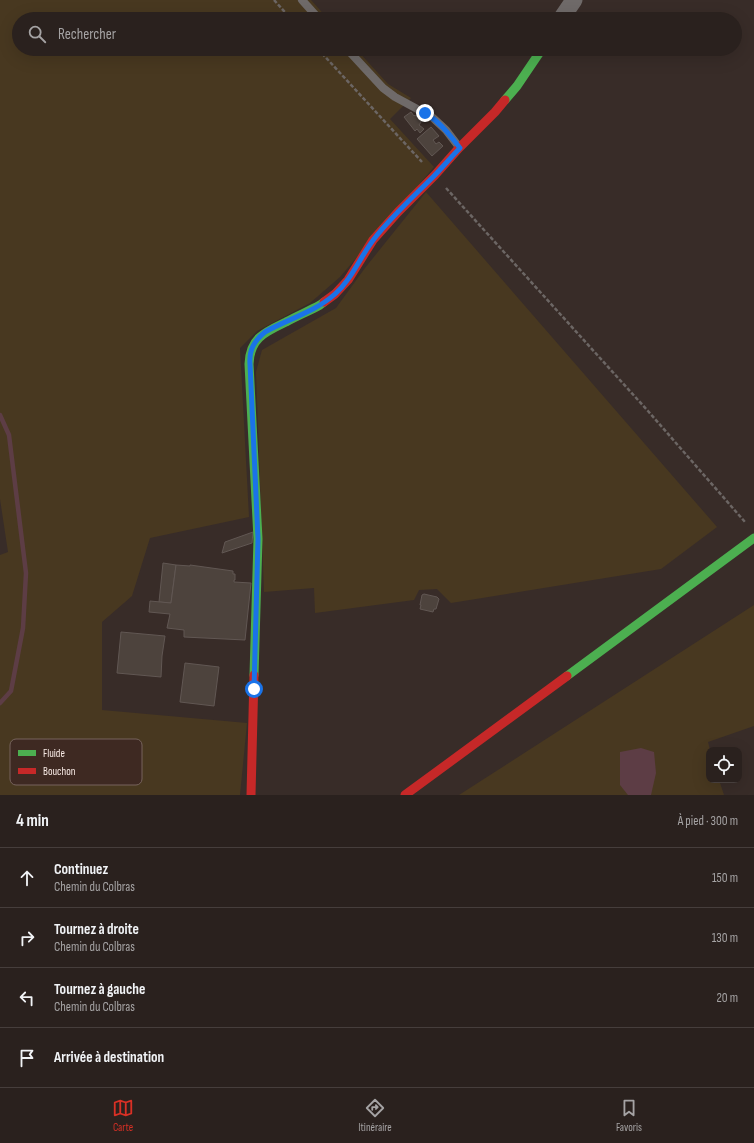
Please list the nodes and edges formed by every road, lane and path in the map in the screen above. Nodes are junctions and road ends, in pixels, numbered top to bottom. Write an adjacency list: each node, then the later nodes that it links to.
1 (274, 0): 4 (path)
2 (302, 0): 5 (lane)
3 (574, 0): 6 (street)
4 (285, 12)
5 (313, 12)
6 (566, 12)
7 (324, 56): 11 (path)
8 (353, 56): 10 (lane)
9 (537, 56): 10 (street)
10 (460, 148): 11 (street)
11 (435, 175): 12 (path); 14 (street)
12 (746, 523)
13 (754, 538): 15 (street)
14 (251, 795)
15 (405, 795)

